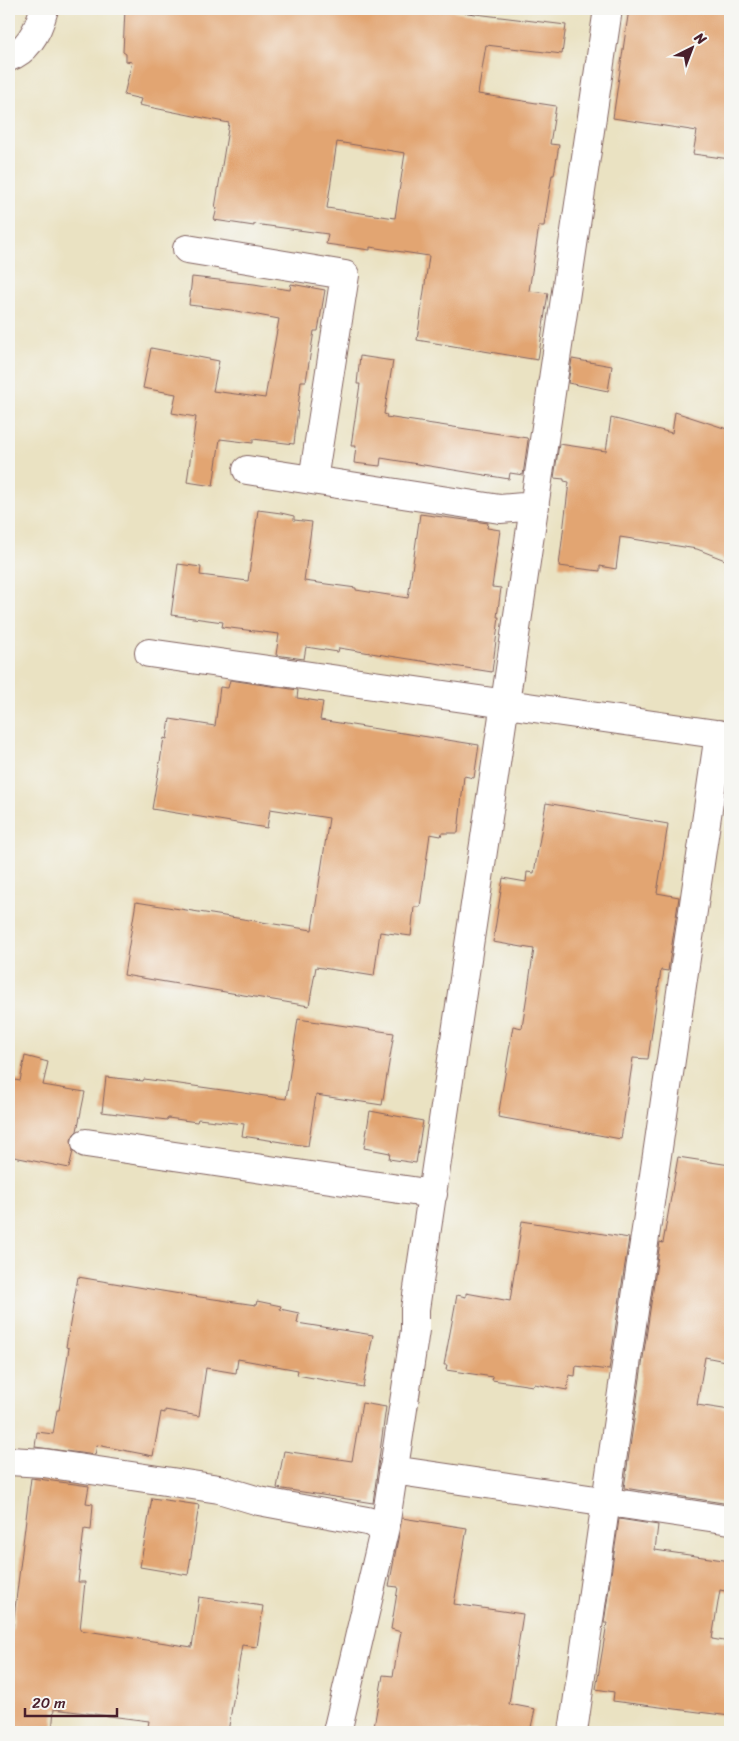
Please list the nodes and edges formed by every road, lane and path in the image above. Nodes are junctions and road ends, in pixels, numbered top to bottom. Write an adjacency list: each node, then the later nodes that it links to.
1 (44, 9): 3 (street)
2 (608, 9): 7 (street)
3 (9, 57)
4 (186, 249): 6 (street)
5 (247, 470): 6 (street)
6 (313, 480): 7 (street)
7 (535, 506): 9 (street)
8 (149, 653): 9 (street)
9 (505, 704): 10 (street); 12 (street)
10 (725, 735): 15 (street)
11 (86, 1143): 12 (street)
12 (433, 1194): 14 (street)
13 (9, 1461): 17 (street)
14 (393, 1470): 15 (street); 17 (street)
15 (606, 1501): 16 (street); 19 (street)
16 (730, 1520)
17 (385, 1526): 18 (street)
18 (338, 1732)
19 (573, 1732)

